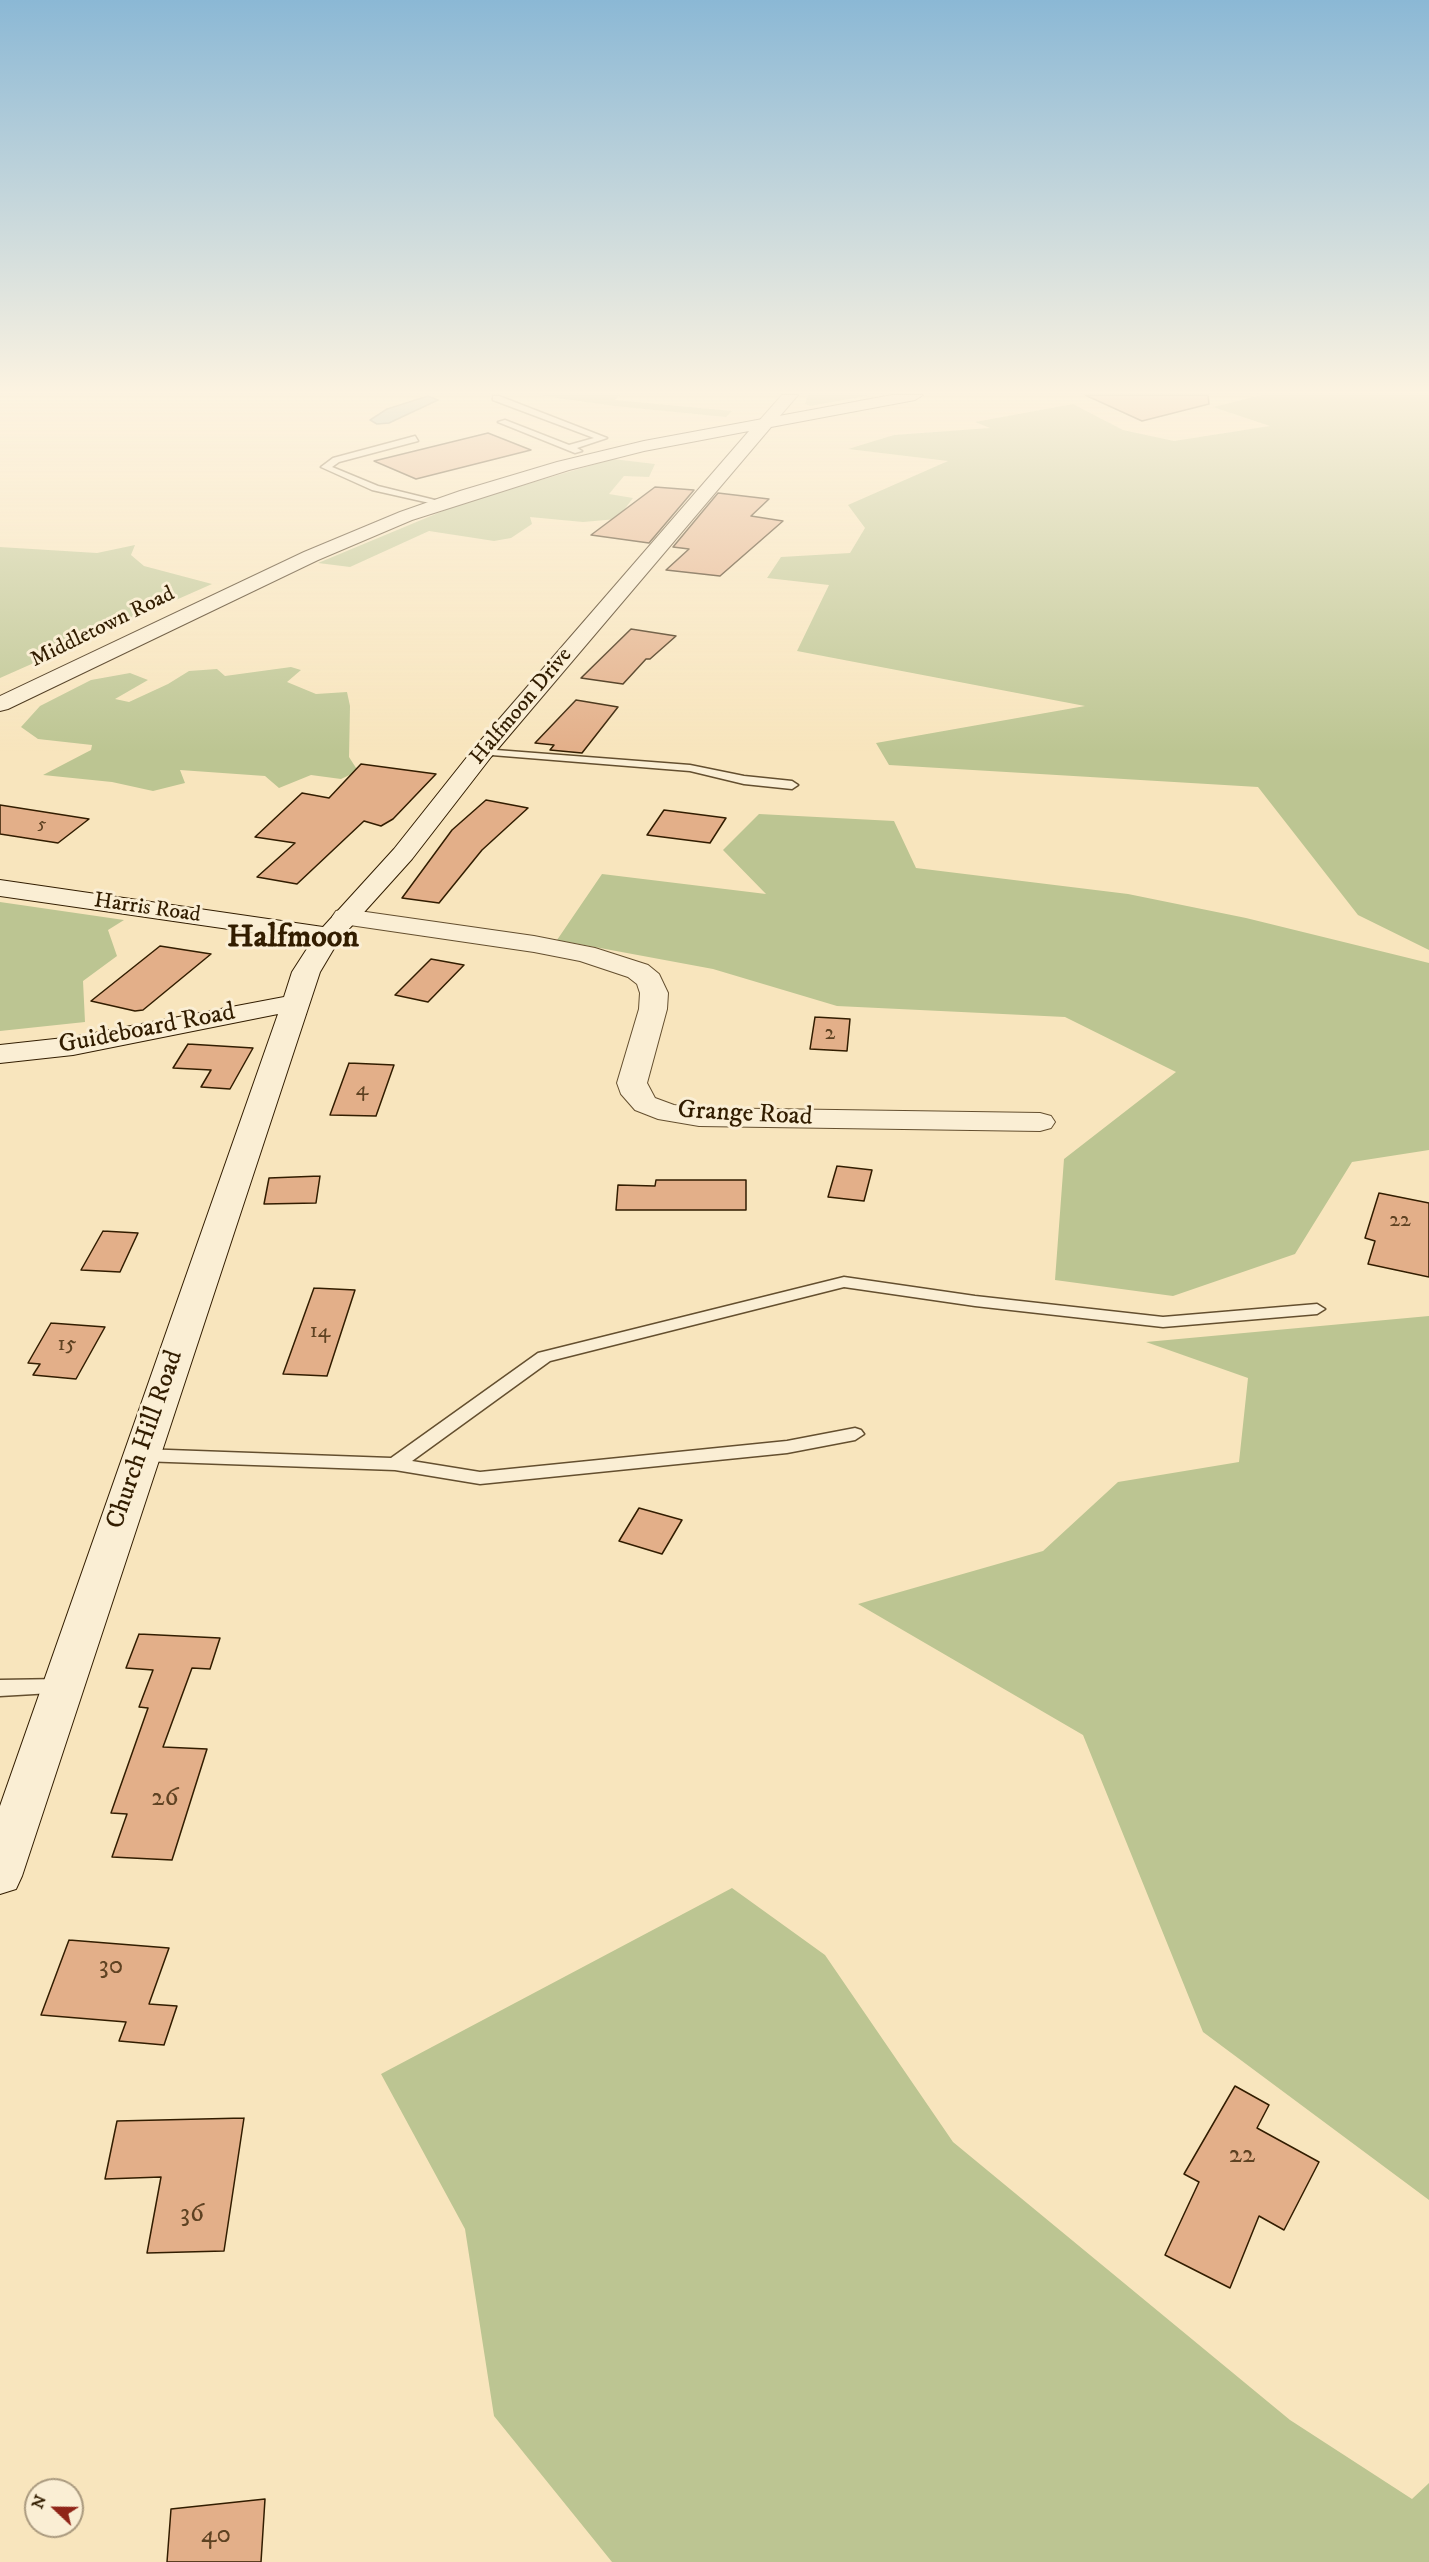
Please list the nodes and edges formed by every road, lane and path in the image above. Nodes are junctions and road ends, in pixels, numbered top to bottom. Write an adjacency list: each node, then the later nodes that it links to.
1 (414, 515): 3 (street, Middletown Road)
2 (687, 515): 4 (street, Halfmoon Drive)
3 (0, 704)
4 (483, 752): 5 (lane); 7 (street, Halfmoon Drive)
5 (792, 785)
6 (0, 888): 7 (street, Harris Road)
7 (337, 926): 8 (street, Halfmoon Drive); 10 (street, Grange Road)
8 (293, 1004): 9 (street, Guideboard Road); 13 (street, Church Hill Road)
9 (0, 1054)
10 (1040, 1122)
11 (1317, 1310): 14 (lane)
12 (855, 1434): 14 (lane)
13 (141, 1455): 14 (lane); 15 (street, Church Hill Road)
14 (395, 1464)
15 (62, 1687): 16 (lane); 17 (street, Church Hill Road)
16 (0, 1688)
17 (0, 1876)

